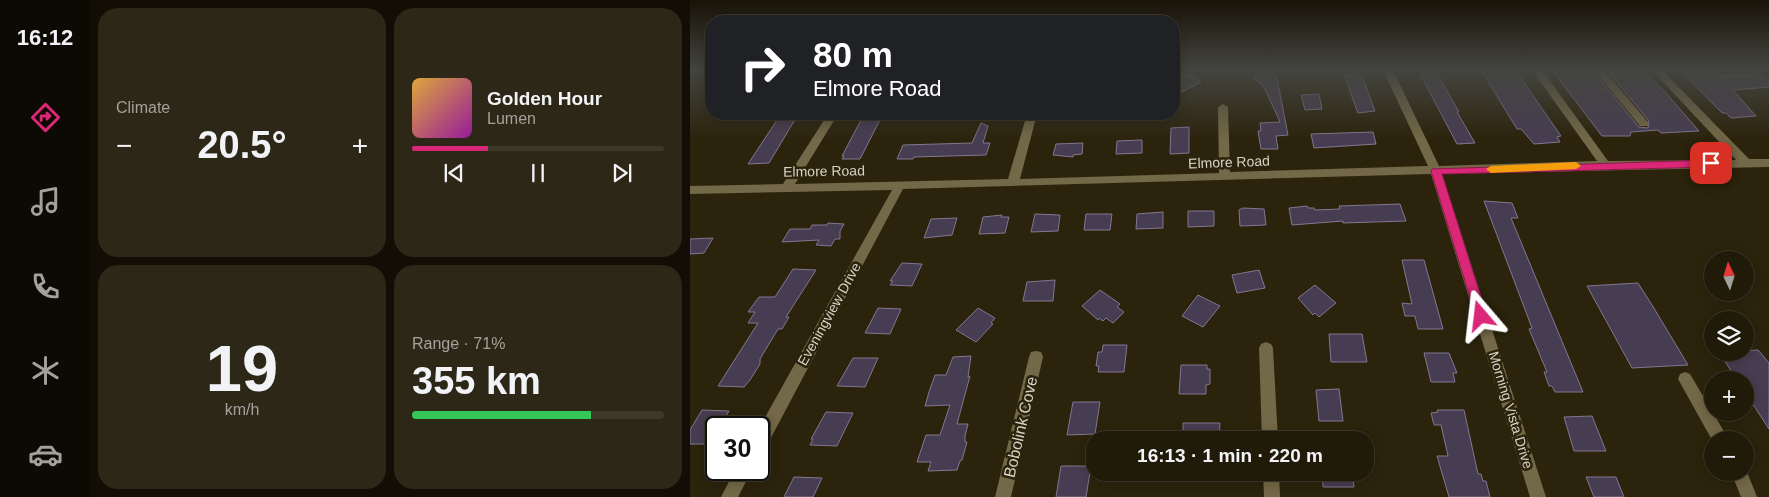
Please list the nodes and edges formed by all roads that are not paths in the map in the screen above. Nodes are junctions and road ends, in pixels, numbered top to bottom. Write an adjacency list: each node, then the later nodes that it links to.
1 (1399, 93): 12 (street, Morning Vista Drive)
2 (1554, 93): 11 (street)
3 (1618, 93): 8 (street)
4 (1679, 93): 9 (street)
5 (1223, 106): 13 (street)
6 (829, 120): 16 (street)
7 (1030, 120): 14 (street)
8 (1644, 124)
9 (1746, 163): 10 (street, Elmore Road); 11 (street, Elmore Road)
10 (1769, 163)
11 (1606, 165): 12 (street, Elmore Road)
12 (1436, 171): 13 (street, Elmore Road); 30 (street, Morning Vista Drive)
13 (1225, 177): 14 (street, Elmore Road)
14 (1013, 183): 15 (street, Elmore Road)
15 (900, 185): 16 (street, Elmore Road); 21 (street, Eveningview Drive)
16 (787, 187): 17 (street, Elmore Road)
17 (690, 190)
18 (1266, 348): 22 (street)
19 (1036, 358): 28 (street, Bobolink Cove)
20 (1685, 379): 23 (street)
21 (770, 423)
22 (1270, 431)
23 (1716, 431)
24 (738, 481): 27 (street)
25 (1271, 481): 29 (street)
26 (1743, 481): 31 (street)
27 (729, 497)
28 (1003, 497)
29 (1272, 497)
30 (1538, 497)
31 (1749, 497)

